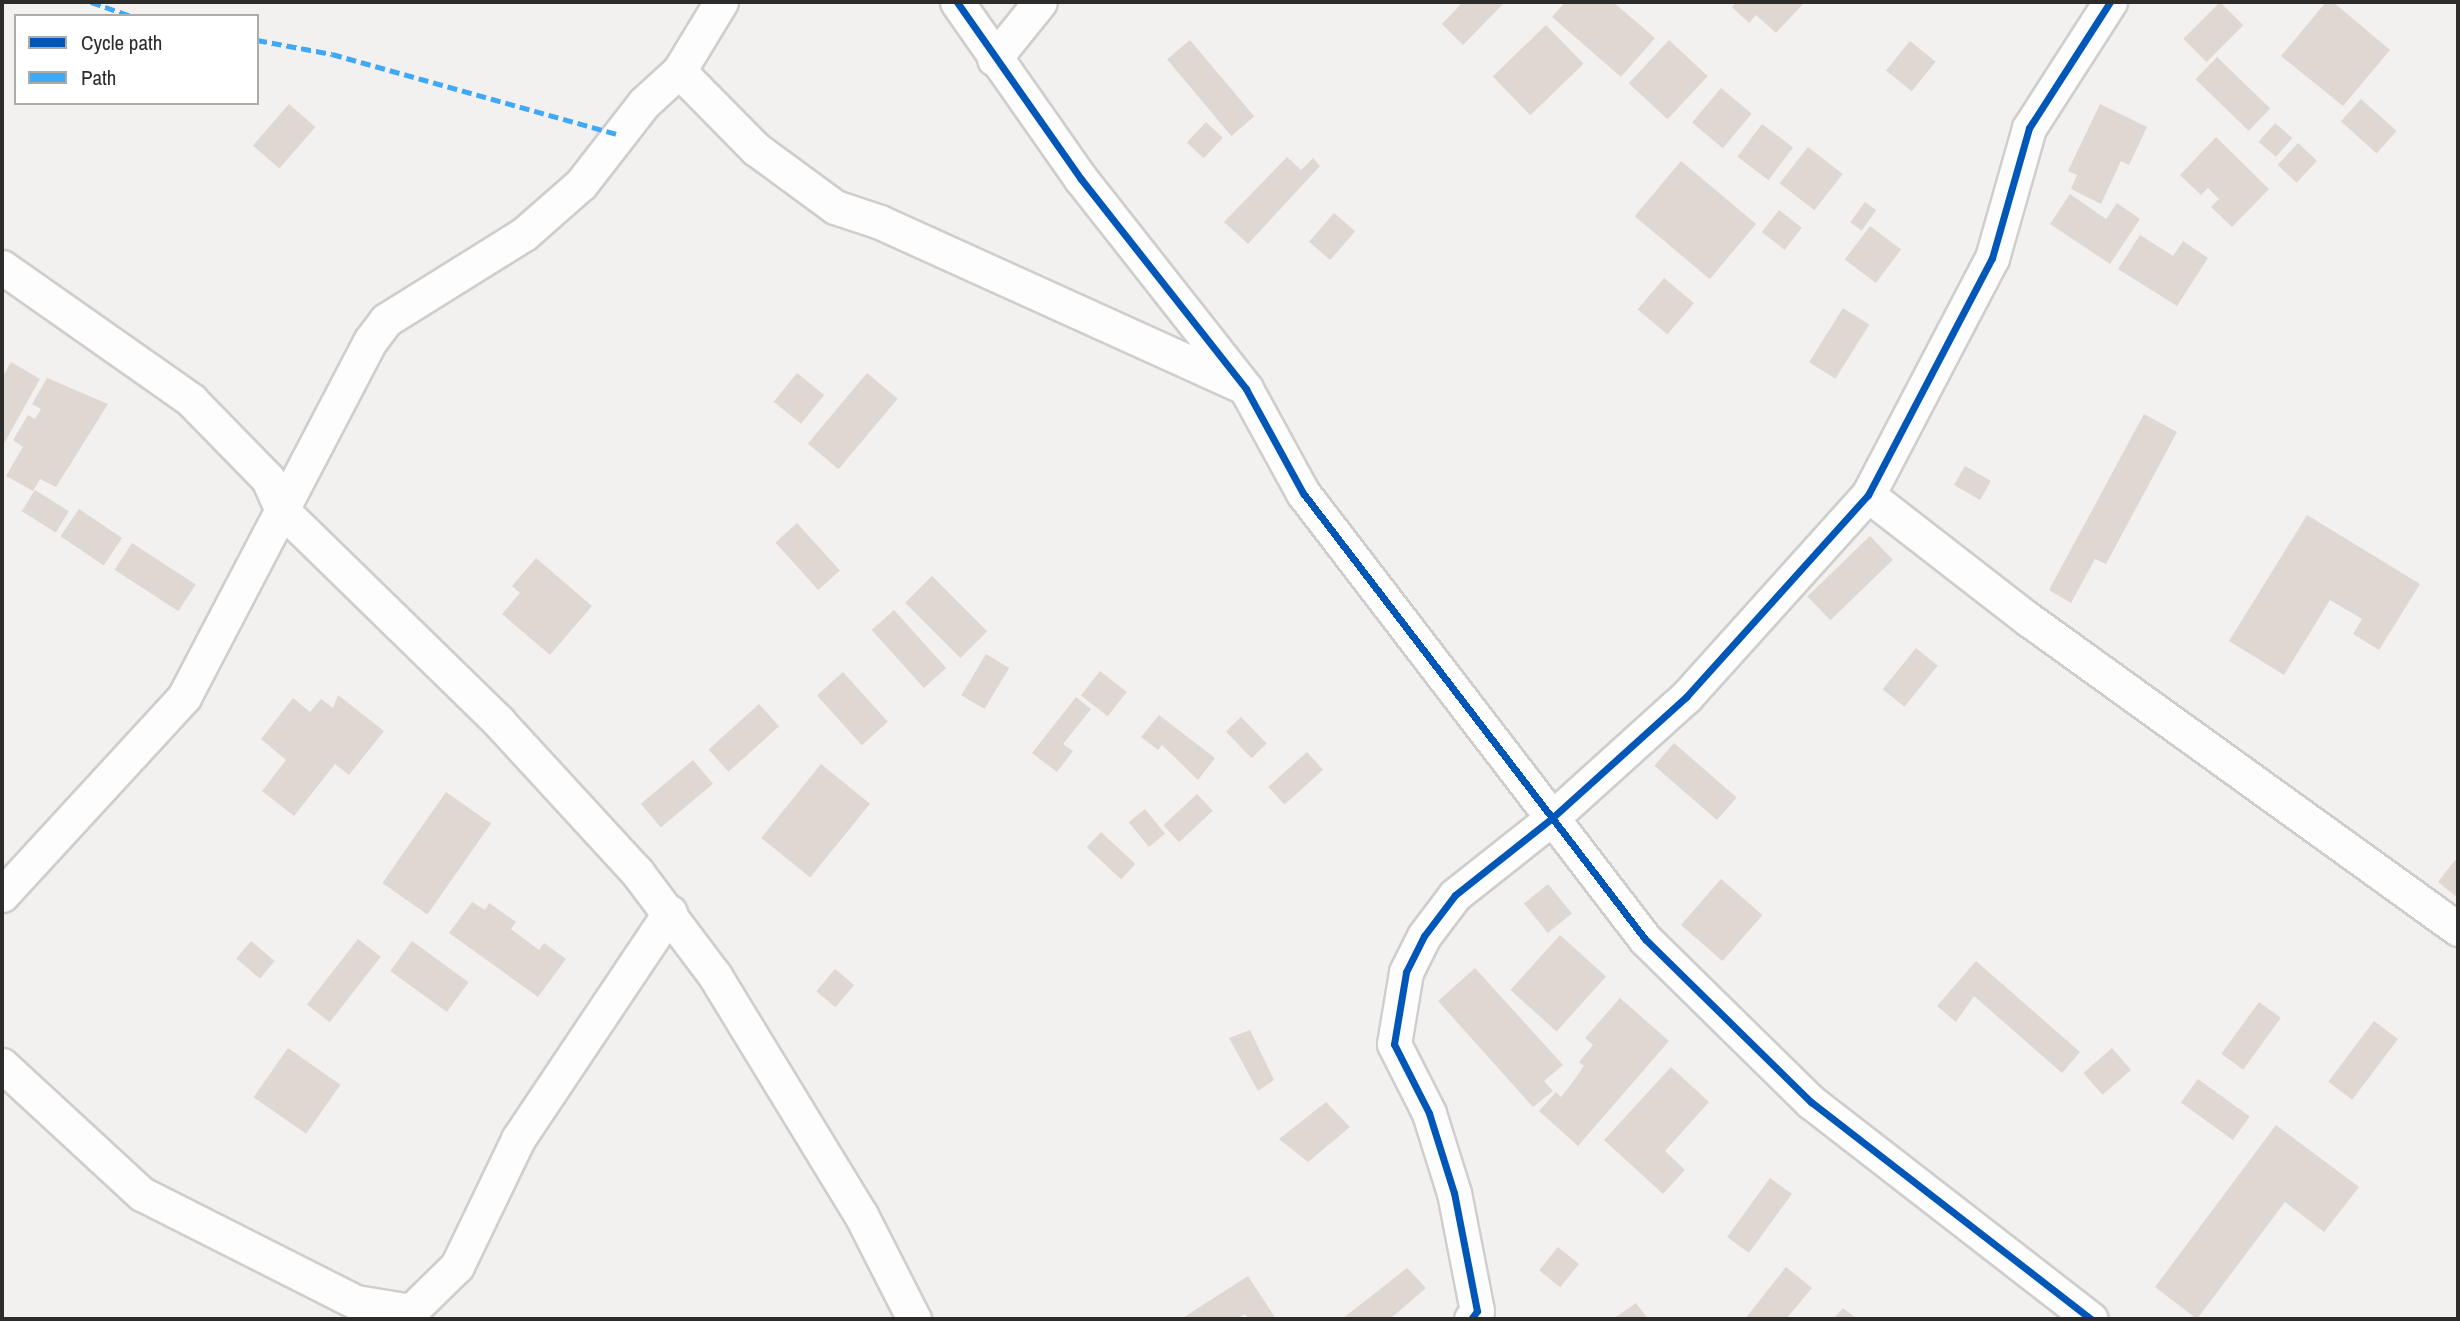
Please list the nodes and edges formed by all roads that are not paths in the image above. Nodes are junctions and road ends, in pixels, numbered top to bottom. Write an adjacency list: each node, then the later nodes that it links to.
1 (721, 2): 6 (street)
2 (957, 2): 5 (street)
3 (1040, 2): 5 (street)
4 (2110, 2): 9 (street)
5 (994, 59): 8 (street)
6 (679, 71): 8 (street); 10 (street)
7 (2, 267): 10 (street)
8 (1245, 388): 11 (street)
9 (1868, 495): 11 (street); 14 (street)
10 (282, 510): 12 (street); 13 (street)
11 (1552, 818): 17 (street); 18 (street)
12 (2, 895)
13 (670, 912): 15 (street); 16 (street)
14 (2458, 929)
15 (2, 1065)
16 (914, 1319)
17 (1471, 1319)
18 (2091, 1319)

